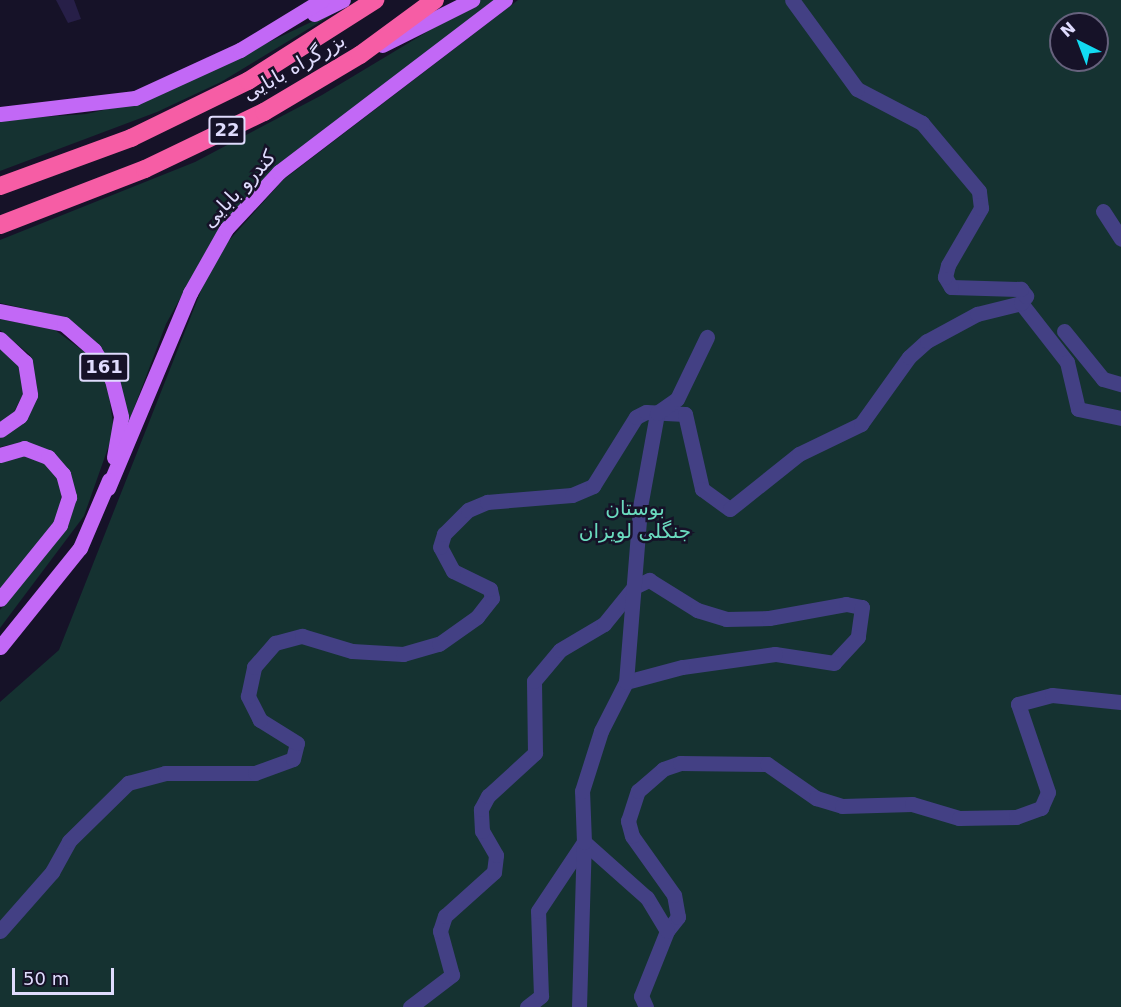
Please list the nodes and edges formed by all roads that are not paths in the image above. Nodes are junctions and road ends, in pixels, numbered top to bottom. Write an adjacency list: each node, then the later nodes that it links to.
1 (322, 0): 8 (main road)
2 (343, 0): 8 (main road)
3 (375, 0): 11 (highway, بزرگراه بابایی / 22)
4 (435, 0): 9 (highway, بزرگراه بابایی / 22)
5 (472, 0): 9 (main road)
6 (505, 0): 25 (main road, کندرو بابایی)
7 (792, 0): 15 (street)
8 (240, 50): 10 (main road)
9 (360, 55): 13 (highway, بزرگراه بابایی / 22)
10 (0, 114)
11 (0, 186)
12 (1103, 211): 14 (street)
13 (0, 225)
14 (1121, 239)
15 (1021, 303): 21 (street); 22 (street)
16 (0, 311): 25 (main road, 161)
17 (1064, 332): 20 (street)
18 (707, 337): 21 (street)
19 (0, 339): 23 (main road)
20 (1121, 384)
21 (657, 413): 26 (street); 32 (street)
22 (1121, 418)
23 (0, 430)
24 (0, 454): 27 (main road)
25 (108, 488): 28 (main road, 161)
26 (634, 587): 29 (street); 29 (street); 34 (street)
27 (0, 599)
28 (0, 647)
29 (626, 682): 31 (street)
30 (1121, 702): 33 (street)
31 (584, 842): 33 (street); 35 (street); 36 (street)
32 (0, 931)
33 (668, 931): 37 (street)
34 (410, 1007)
35 (527, 1007)
36 (579, 1007)
37 (646, 1007)

